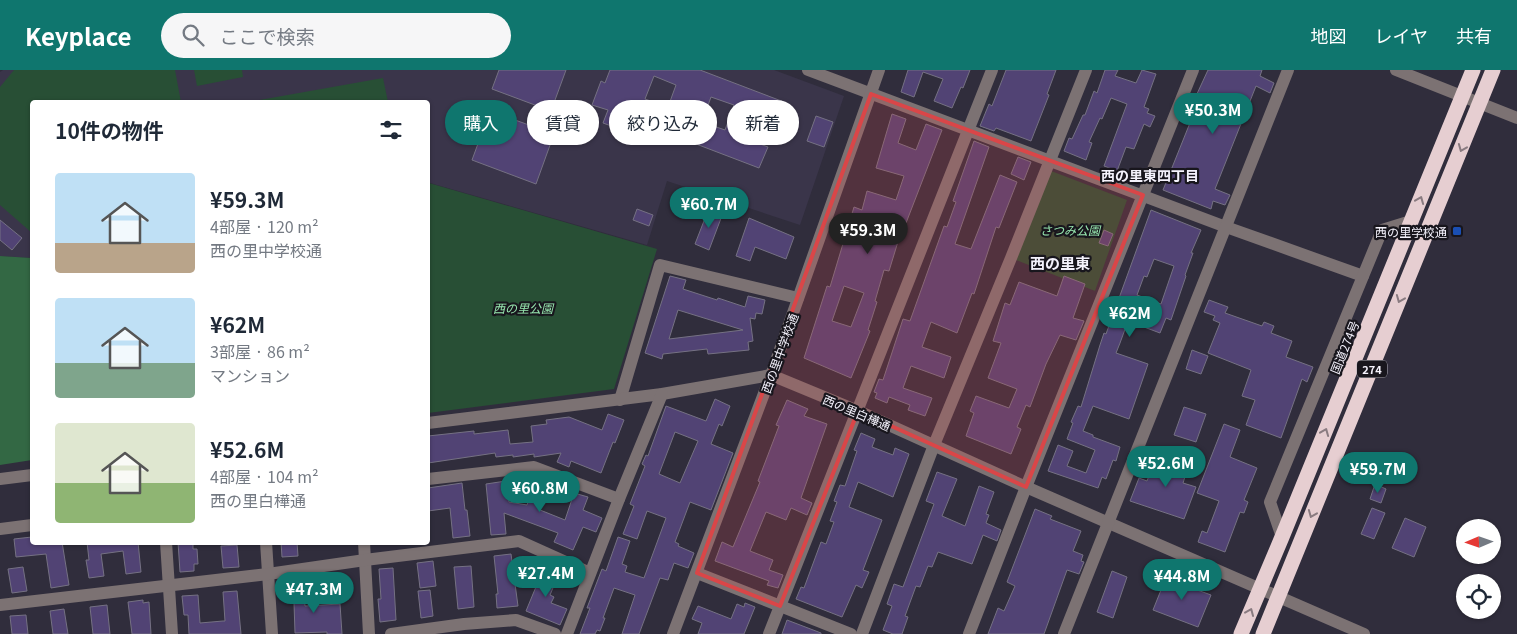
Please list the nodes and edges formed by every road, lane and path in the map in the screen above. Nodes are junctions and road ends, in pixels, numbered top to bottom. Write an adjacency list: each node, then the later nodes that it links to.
1 (808, 70): 10 (street)
2 (879, 70): 10 (street, 西の里中学校通)
3 (992, 70): 14 (street)
4 (1086, 70): 15 (street)
5 (1193, 70): 16 (street)
6 (1288, 70): 18 (street)
7 (1396, 70): 11 (street)
8 (1473, 70): 11 (highway, 国道274号 / 274)
9 (1493, 70): 12 (highway, 274)
10 (871, 94): 14 (street); 20 (street, 西の里中学校通)
11 (1462, 96): 12 (street); 17 (highway, 国道274号 / 274, one-way to 11)
12 (1480, 103): 13 (street); 45 (highway, 274, one-way to 45)
13 (1517, 118)
14 (969, 129): 15 (street); 24 (street)
15 (1050, 160): 16 (street); 26 (street)
16 (1143, 195): 18 (street); 30 (street)
17 (1411, 221): 19 (street); 35 (highway, 国道274号 / 274, one-way to 17)
18 (1226, 227): 19 (street); 32 (street)
19 (1363, 276): 35 (street)
20 (798, 298): 21 (street, 西の里中学校通); 23 (street)
21 (771, 375): 22 (street); 24 (street, 西の里白樺通); 41 (street, 西の里中学校通)
22 (662, 394): 23 (street); 31 (street)
23 (620, 400): 25 (street)
24 (858, 411): 26 (street, 西の里白樺通); 47 (street)
25 (430, 424)
26 (934, 445): 30 (street, 西の里白樺通); 58 (street)
27 (30, 475): 28 (street)
28 (0, 479)
29 (430, 479): 31 (street)
30 (1026, 487): 32 (street, 西の里白樺通); 59 (street)
31 (619, 499): 40 (street)
32 (1108, 523): 44 (street, 西の里白樺通); 60 (street)
33 (30, 525): 34 (street)
34 (0, 529)
35 (1282, 538): 44 (highway, 国道274号 / 274)
36 (166, 545): 43 (street)
37 (266, 545): 42 (street)
38 (364, 545): 39 (street)
39 (365, 560): 40 (street); 42 (street); 51 (street)
40 (590, 572): 54 (street)
41 (697, 573): 47 (street); 55 (street, 西の里中学校通)
42 (268, 574): 43 (street); 50 (street)
43 (170, 586): 46 (street); 49 (street)
44 (1259, 590): 45 (street, 西の里白樺通); 61 (highway, 国道274号 / 274, one-way to 44)
45 (1278, 598): 62 (highway, 274); 63 (street, 西の里白樺通)
46 (0, 605)
47 (780, 606): 56 (street); 57 (street)
48 (464, 629): 52 (street); 53 (street)
49 (172, 634)
50 (272, 634)
51 (369, 634)
52 (391, 634)
53 (555, 634)
54 (567, 634)
55 (673, 634)
56 (769, 634)
57 (851, 634)
58 (862, 634)
59 (969, 634)
60 (1064, 634)
61 (1240, 634)
62 (1263, 634)
63 (1364, 634)

